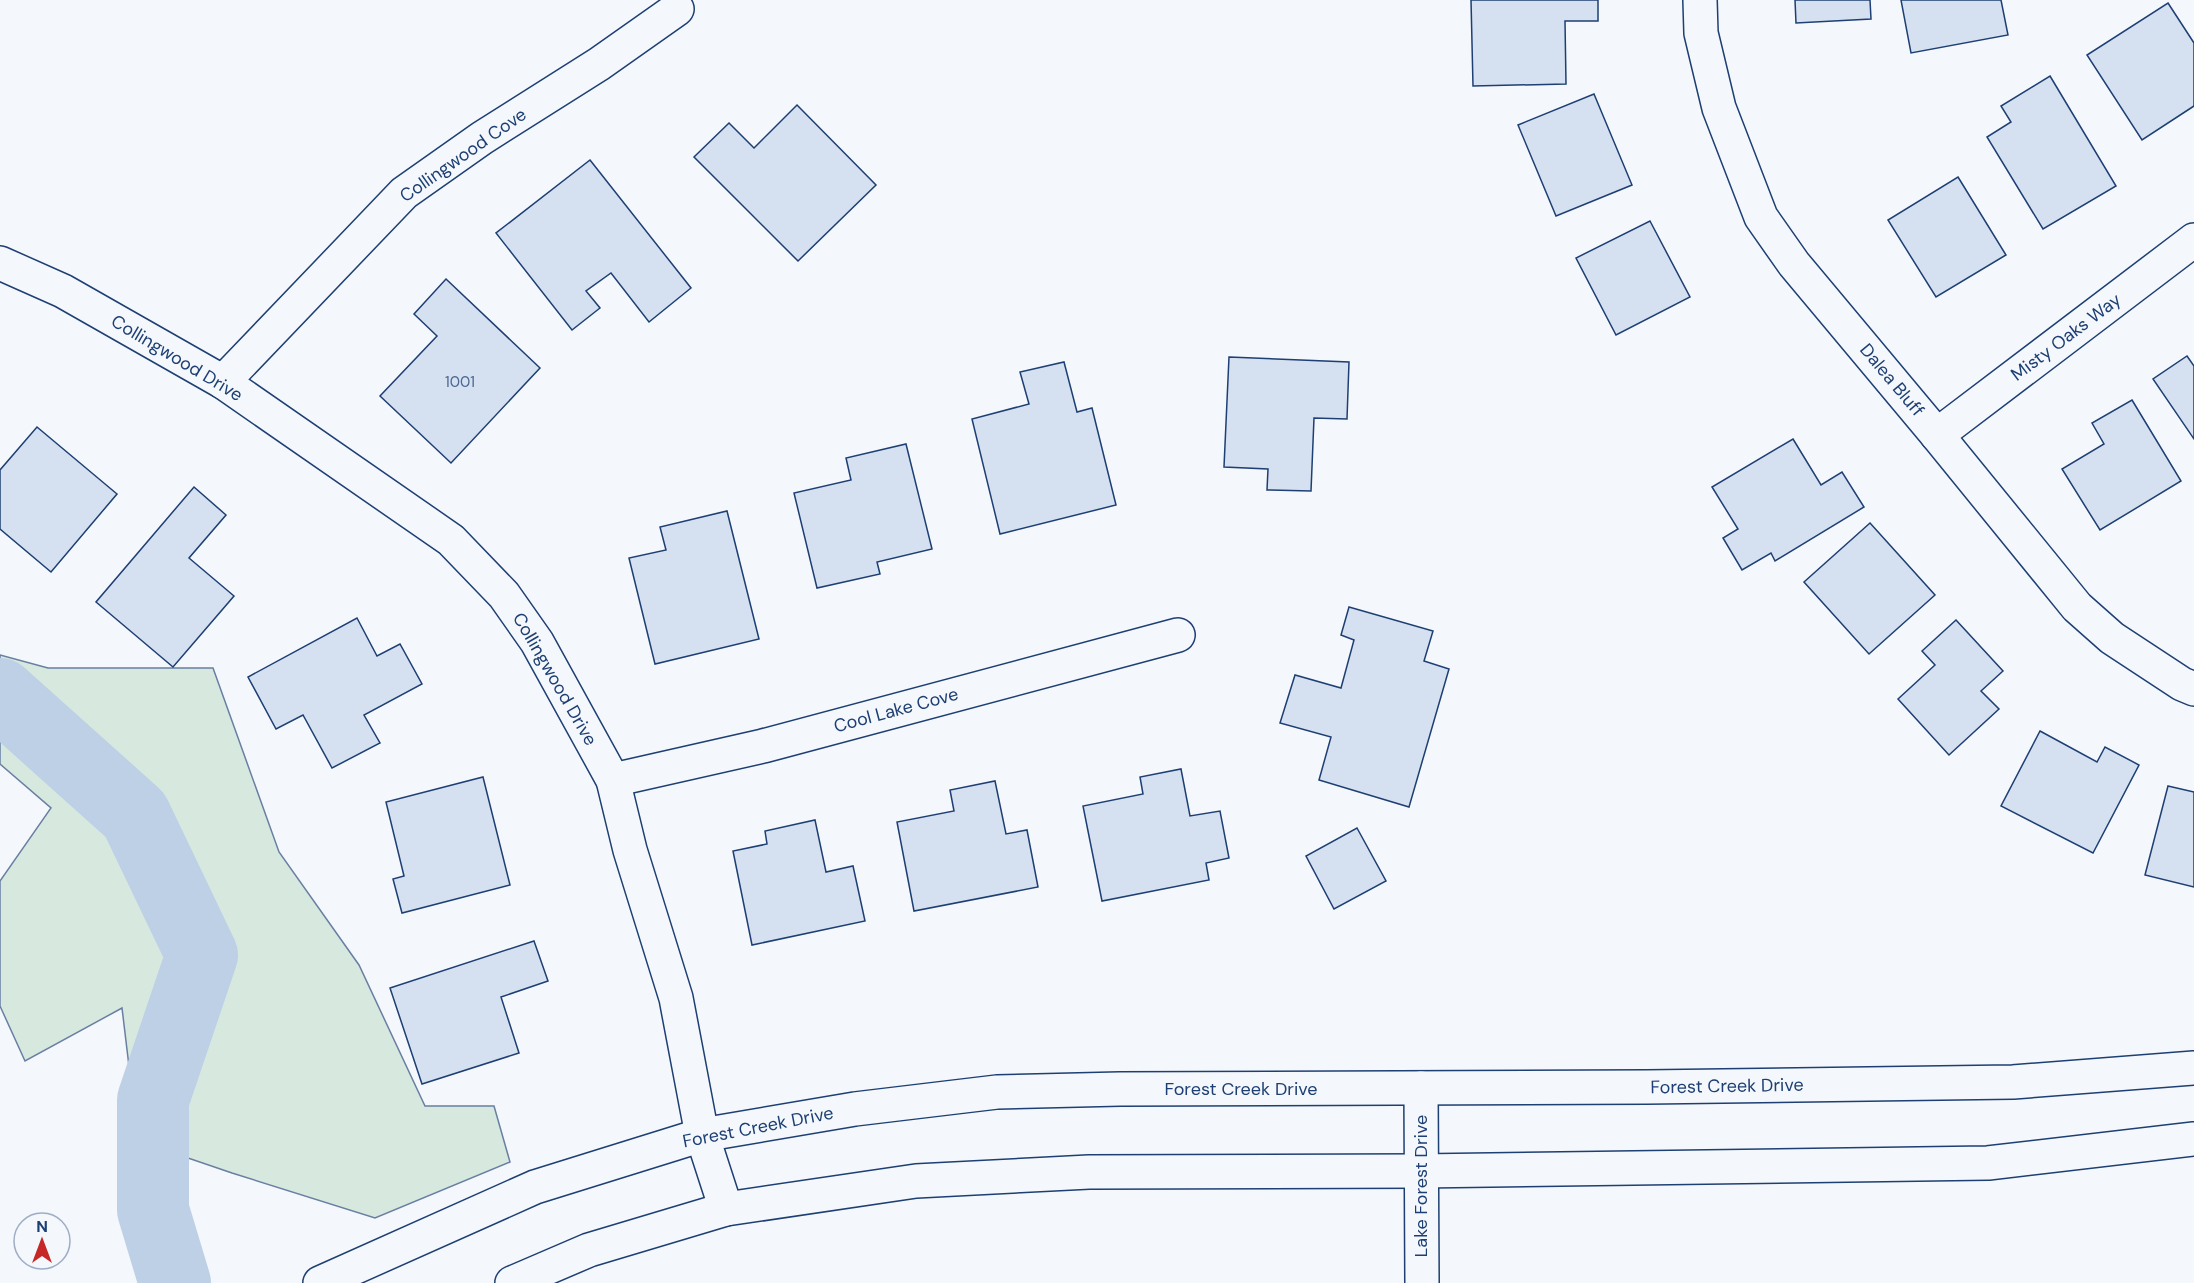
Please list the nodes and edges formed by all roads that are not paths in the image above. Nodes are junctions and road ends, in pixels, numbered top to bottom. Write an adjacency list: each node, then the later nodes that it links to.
1 (1700, 0): 6 (street, Dalea Bluff)
2 (676, 9): 5 (street, Collingwood Cove)
3 (2194, 240): 6 (street, Misty Oaks Way)
4 (0, 263): 5 (street, Collingwood Drive)
5 (223, 382): 9 (street, Collingwood Drive)
6 (1937, 435): 8 (street, Dalea Bluff)
7 (1178, 635): 9 (street, Cool Lake Cove)
8 (2194, 689)
9 (613, 780): 12 (street, Collingwood Drive)
10 (2194, 1068): 11 (street, Forest Creek Drive)
11 (1421, 1088): 12 (street, Forest Creek Drive); 14 (street, Lake Forest Drive)
12 (702, 1135): 15 (street, Collingwood Drive); 16 (street, Forest Creek Drive)
13 (2194, 1139): 14 (street)
14 (1420, 1171): 15 (street); 18 (street, Lake Forest Drive)
15 (726, 1209): 17 (street)
16 (320, 1283)
17 (513, 1283)
18 (1422, 1283)

